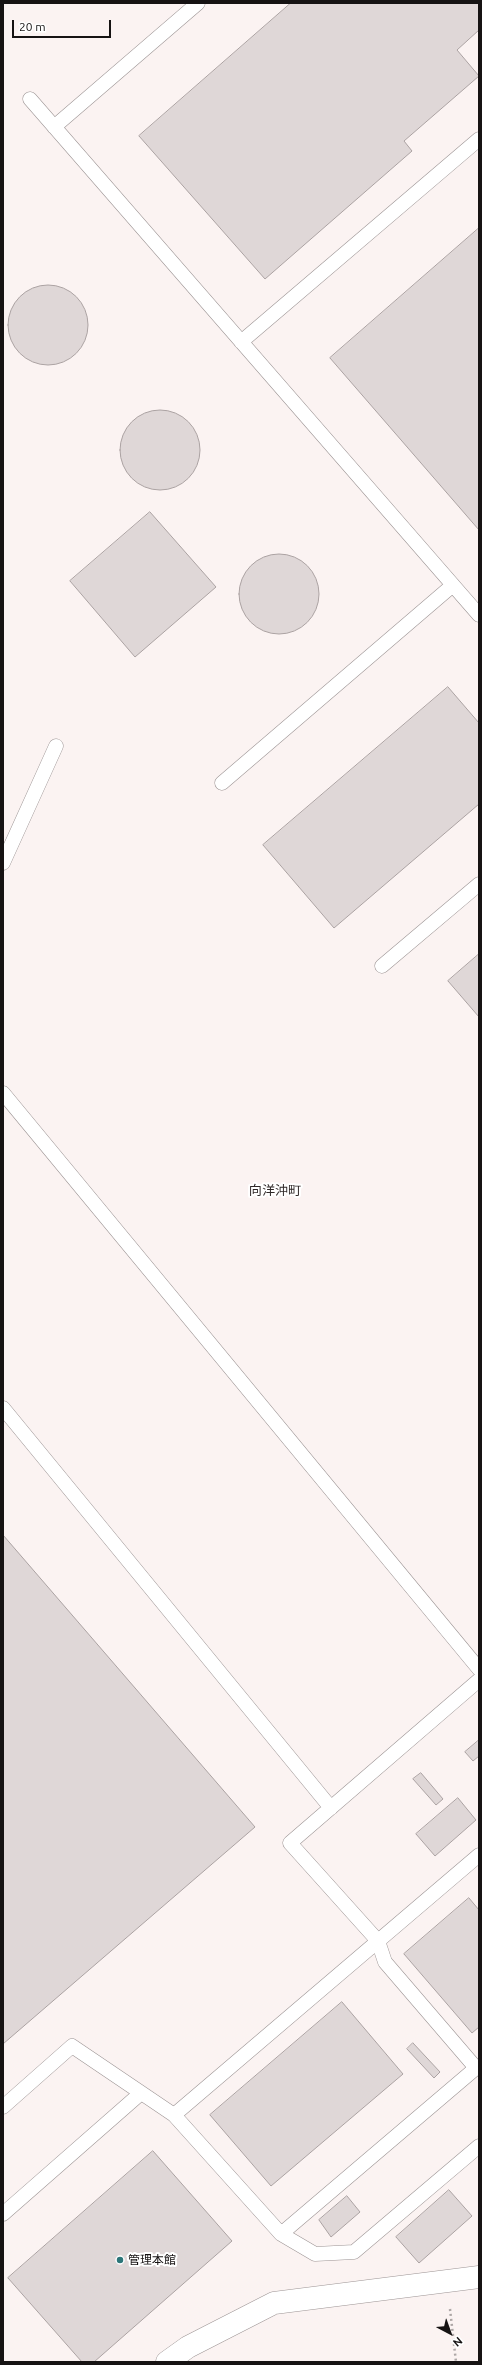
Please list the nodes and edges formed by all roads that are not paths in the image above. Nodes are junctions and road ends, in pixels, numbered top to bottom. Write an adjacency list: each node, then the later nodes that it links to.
1 (198, 3): 3 (lane)
2 (30, 99): 3 (lane)
3 (54, 127): 5 (lane)
4 (479, 138): 5 (lane)
5 (241, 342): 6 (lane)
6 (453, 585): 7 (lane); 9 (lane)
7 (479, 615)
8 (56, 746): 10 (lane)
9 (222, 782)
10 (3, 863)
11 (479, 884): 12 (lane)
12 (382, 966)
13 (3, 1093): 15 (lane)
14 (3, 1408): 17 (lane)
15 (479, 1668)
16 (479, 1680): 17 (lane)
17 (331, 1808): 19 (lane)
18 (479, 1855): 19 (lane)
19 (378, 1941): 22 (lane); 25 (lane)
20 (141, 2093): 21 (lane); 22 (lane); 24 (lane)
21 (3, 2107)
22 (174, 2115): 25 (lane)
23 (479, 2146): 25 (lane)
24 (3, 2214)
25 (281, 2234)
26 (479, 2277): 27 (street)
27 (167, 2362)

